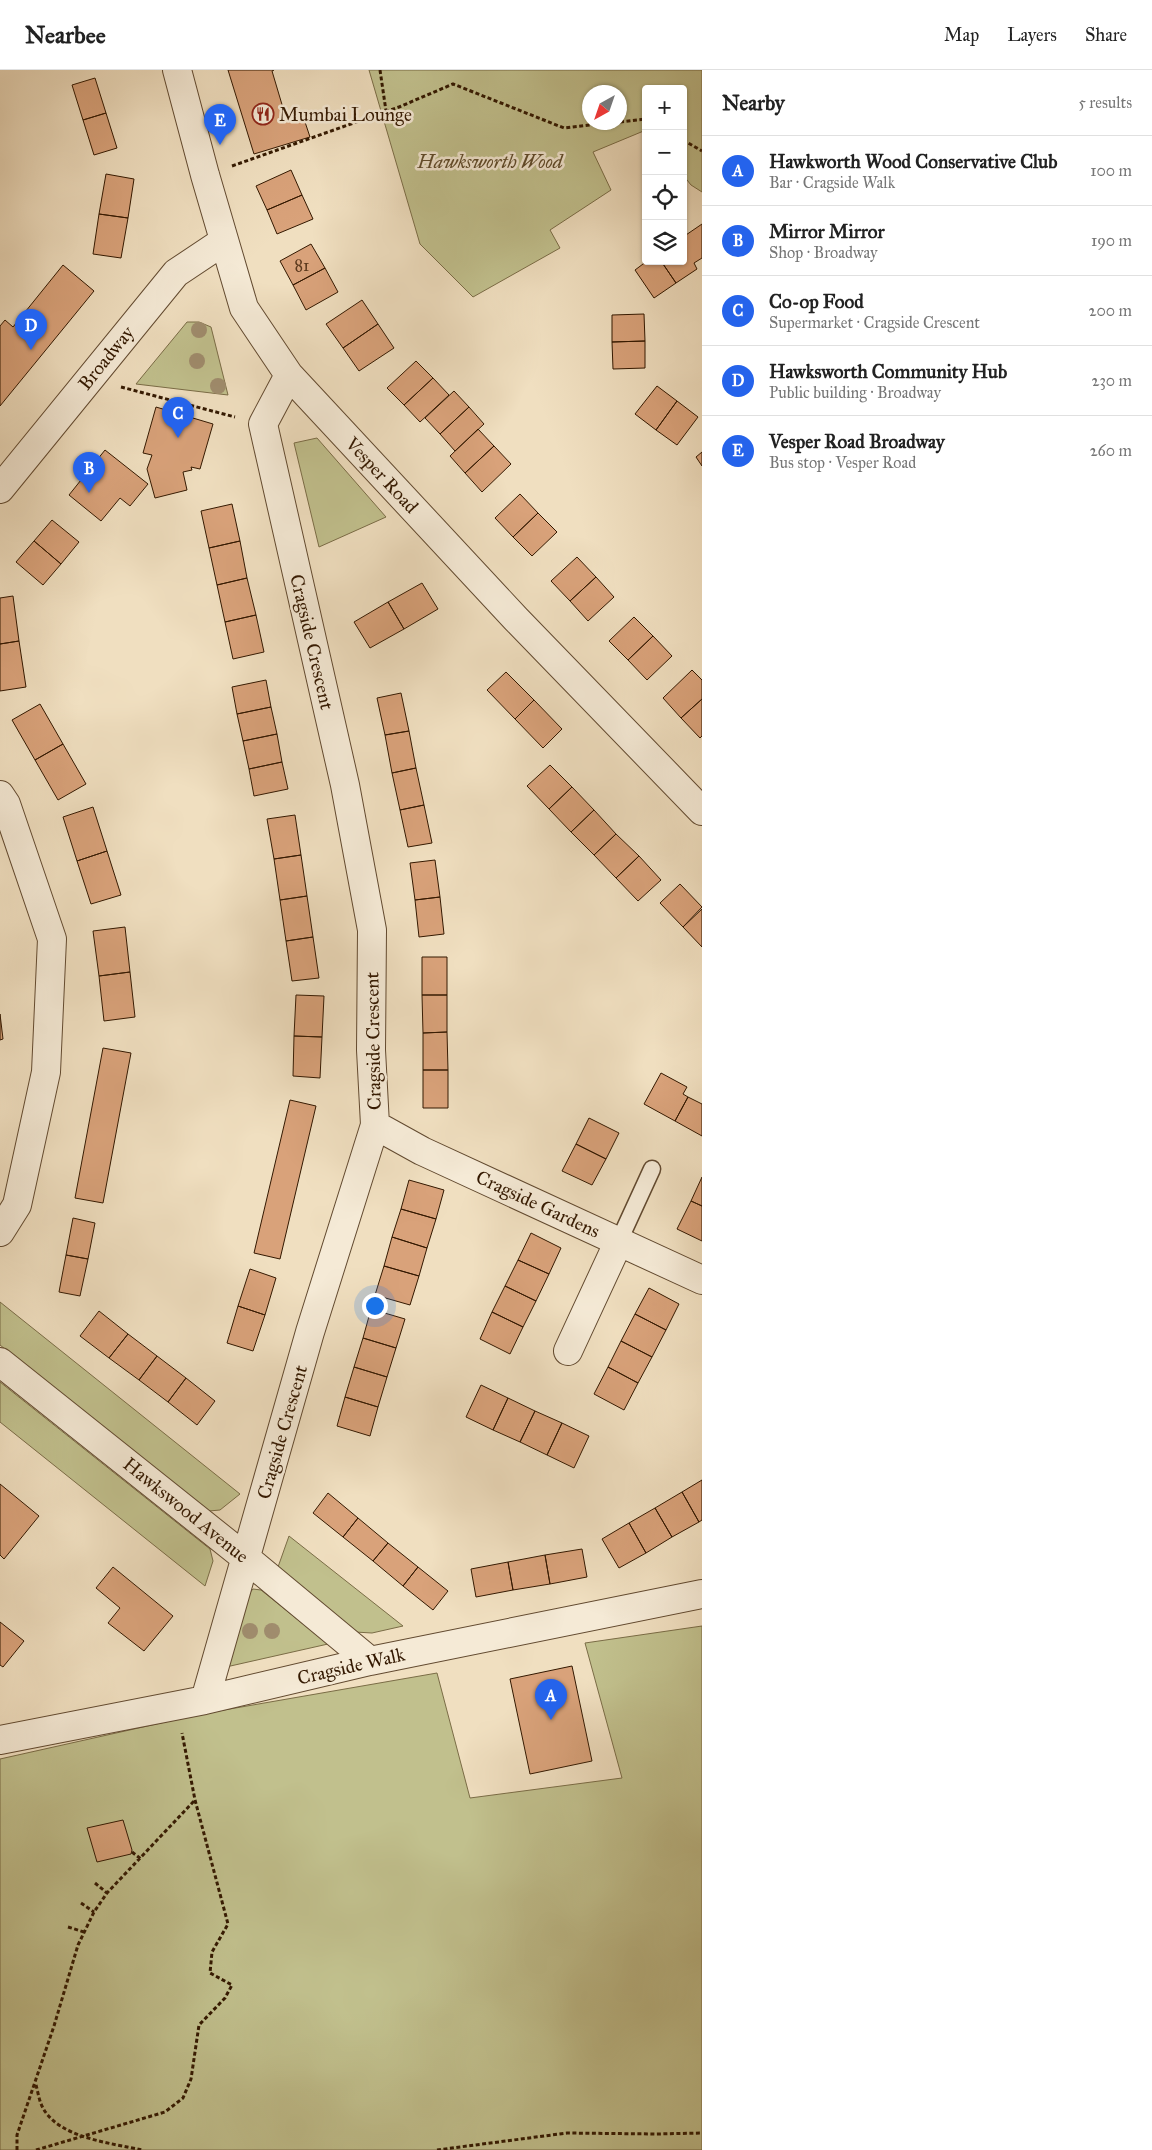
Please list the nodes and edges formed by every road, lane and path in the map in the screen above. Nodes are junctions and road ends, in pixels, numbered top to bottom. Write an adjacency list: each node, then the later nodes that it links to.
1 (177, 70): 9 (street, Vesper Road)
2 (380, 70): 3 (path)
3 (386, 111): 6 (path); 9 (path)
4 (642, 119): 5 (path)
5 (627, 121)
6 (582, 126)
7 (687, 142): 8 (path)
8 (702, 151)
9 (205, 175): 10 (street, Vesper Road)
10 (224, 241): 11 (street, Vesper Road); 12 (street, Broadway)
11 (289, 375): 13 (street); 16 (street, Vesper Road)
12 (90, 378): 13 (path); 14 (street, Broadway)
13 (262, 424): 17 (street, Cragside Crescent)
14 (0, 489)
15 (0, 795): 19 (street)
16 (701, 807)
17 (375, 1125): 20 (street, Cragside Gardens); 24 (street, Cragside Crescent)
18 (652, 1169): 20 (lane)
19 (0, 1232)
20 (620, 1241): 21 (street, Cragside Gardens); 22 (street)
21 (702, 1280)
22 (568, 1351)
23 (0, 1362): 24 (street, Hawkswood Avenue)
24 (247, 1559): 26 (street, Hawkswood Avenue); 27 (street, Cragside Crescent)
25 (702, 1594): 26 (street, Cragside Walk)
26 (370, 1660): 27 (street, Cragside Walk)
27 (205, 1700): 28 (street, Cragside Walk)
28 (176, 1706): 29 (street, Cragside Walk); 30 (path)
29 (0, 1740)
30 (195, 1800): 32 (path); 41 (path)
31 (132, 1852): 32 (path)
32 (141, 1859): 34 (path)
33 (95, 1883): 34 (path)
34 (107, 1893): 36 (path)
35 (80, 1903): 36 (path)
36 (94, 1912): 38 (path)
37 (68, 1927): 38 (path)
38 (84, 1932): 39 (path)
39 (35, 2084): 41 (path); 42 (path)
40 (702, 2133): 45 (path)
41 (80, 2136): 43 (path); 44 (path)
42 (18, 2150)
43 (36, 2150)
44 (142, 2150)
45 (437, 2150)

